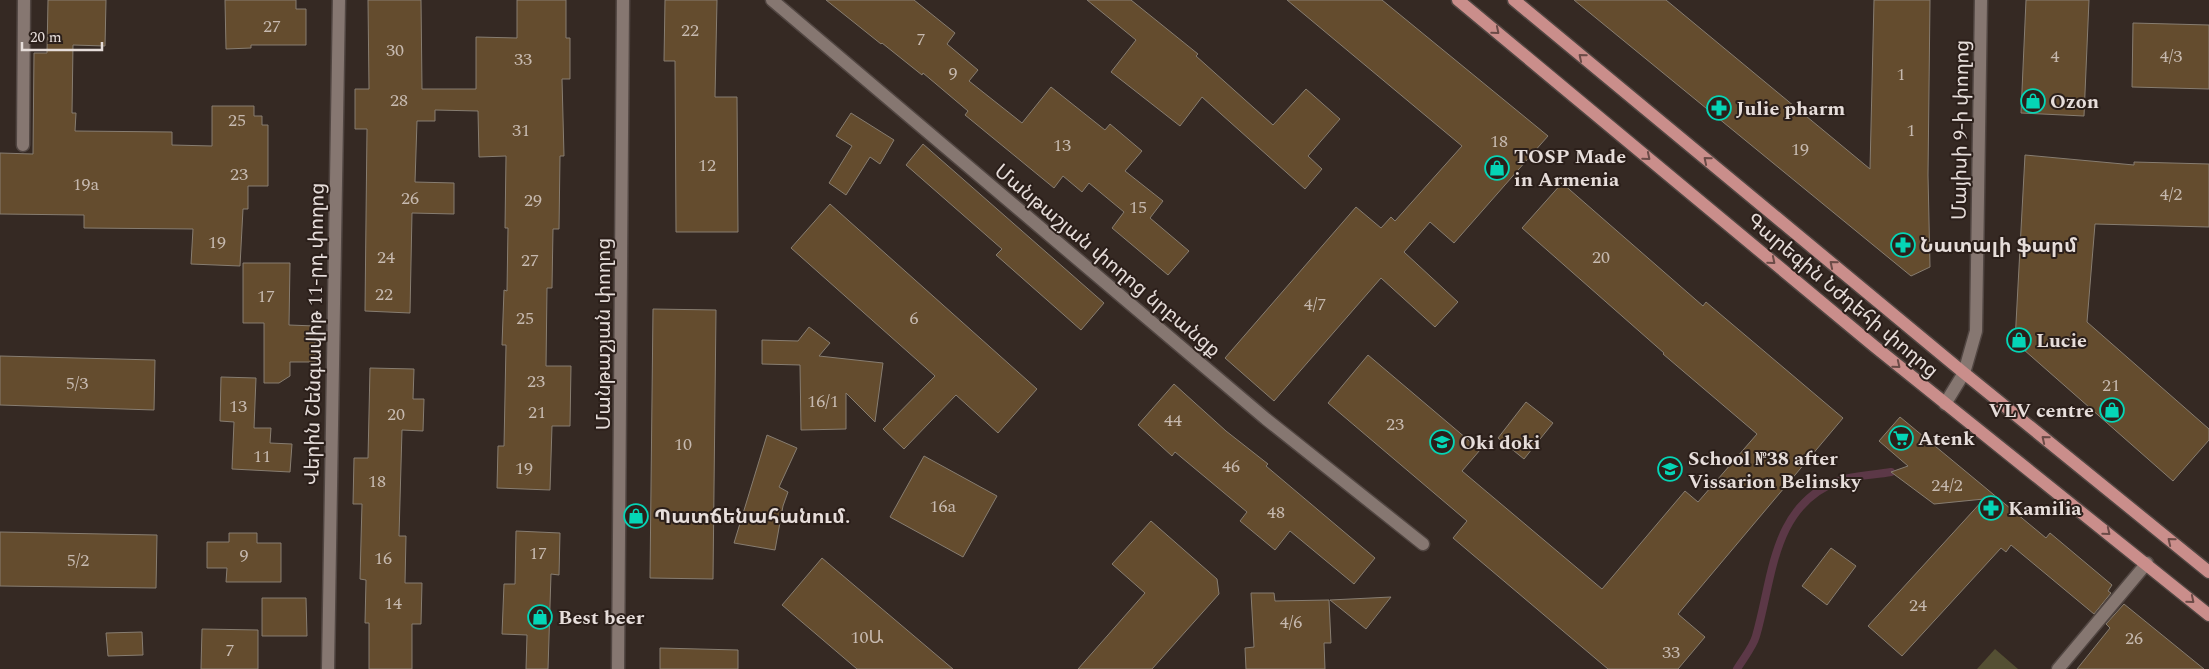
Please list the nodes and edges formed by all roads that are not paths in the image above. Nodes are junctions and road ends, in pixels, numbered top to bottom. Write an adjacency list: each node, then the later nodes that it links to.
1 (24, 0): 8 (street)
2 (338, 0): 15 (street, Վերին Շենգավիթ 11-րդ փողոց)
3 (622, 0): 16 (street, Մանթաշյան փողոց)
4 (772, 0): 11 (street, Մանթաշյան փողոց նրբանցք)
5 (1458, 0): 10 (main road, Գարեգին Նժդեհի փողոց, one-way to 10)
6 (1514, 0): 9 (main road, Գարեգին Նժդեհի փողոց, one-way to 6)
7 (1981, 0): 9 (street, Մայիսի 9-ի փողոց)
8 (23, 145)
9 (1964, 374): 10 (street, Մայիսի 9-ի փողոց); 13 (main road, Գարեգին Նժդեհի փողոց, one-way to 9)
10 (1945, 404): 12 (main road, Գարեգին Նժդեհի փողոց, one-way to 12)
11 (1423, 544)
12 (2147, 563): 14 (main road, Գարեգին Նժդեհի փողոց, one-way to 14); 17 (street)
13 (2209, 572)
14 (2209, 615)
15 (328, 669)
16 (618, 669)
17 (2058, 669)

